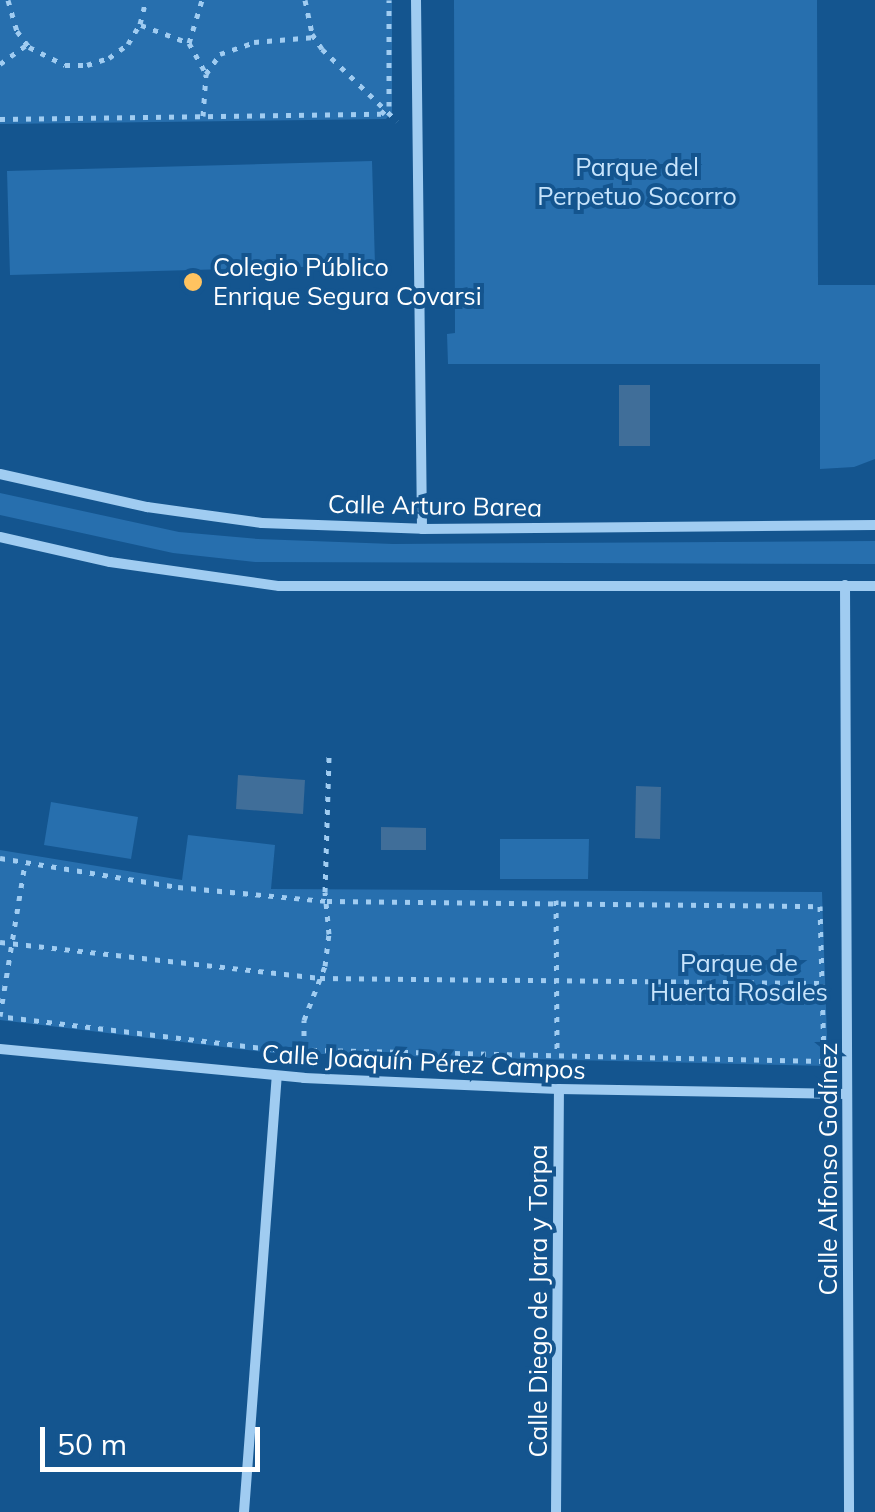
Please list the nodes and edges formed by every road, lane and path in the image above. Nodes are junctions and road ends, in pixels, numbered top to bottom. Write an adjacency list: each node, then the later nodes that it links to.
1 (8, 0): 10 (path)
2 (146, 0): 7 (path)
3 (202, 0): 9 (path)
4 (305, 0): 8 (path)
5 (389, 0): 13 (path)
6 (416, 0): 18 (street)
7 (140, 24): 9 (path); 10 (path)
8 (314, 38): 12 (path); 13 (path)
9 (189, 42): 12 (path)
10 (26, 44): 11 (path)
11 (0, 64)
12 (206, 74): 14 (path)
13 (385, 111): 14 (path)
14 (203, 116): 15 (path)
15 (0, 119)
16 (0, 474): 18 (street, Calle Arturo Barea)
17 (875, 525): 18 (street, Calle Arturo Barea)
18 (422, 529)
19 (0, 537): 20 (street)
20 (846, 585): 21 (street); 38 (street, Calle Alfonso Godínez)
21 (875, 586)
22 (329, 754): 26 (path)
23 (0, 858): 24 (path)
24 (26, 863): 26 (path); 28 (path)
25 (556, 900): 26 (path); 30 (path); 31 (path)
26 (326, 901): 29 (path)
27 (0, 942): 28 (path)
28 (12, 945): 29 (path); 33 (path)
29 (320, 978): 31 (path); 33 (path)
30 (822, 982): 31 (path); 34 (path)
31 (556, 983): 34 (path)
32 (0, 1049): 35 (street, Calle Joaquín Pérez Campos)
33 (304, 1049): 34 (path); 36 (path)
34 (557, 1055)
35 (277, 1076): 36 (street, Calle Joaquín Pérez Campos); 39 (street)
36 (304, 1078): 37 (street, Calle Joaquín Pérez Campos)
37 (559, 1090): 38 (street, Calle Joaquín Pérez Campos); 40 (street, Calle Diego de Jara y Torpa)
38 (848, 1094): 41 (street, Calle Alfonso Godínez)
39 (244, 1512)
40 (556, 1512)
41 (849, 1512)

